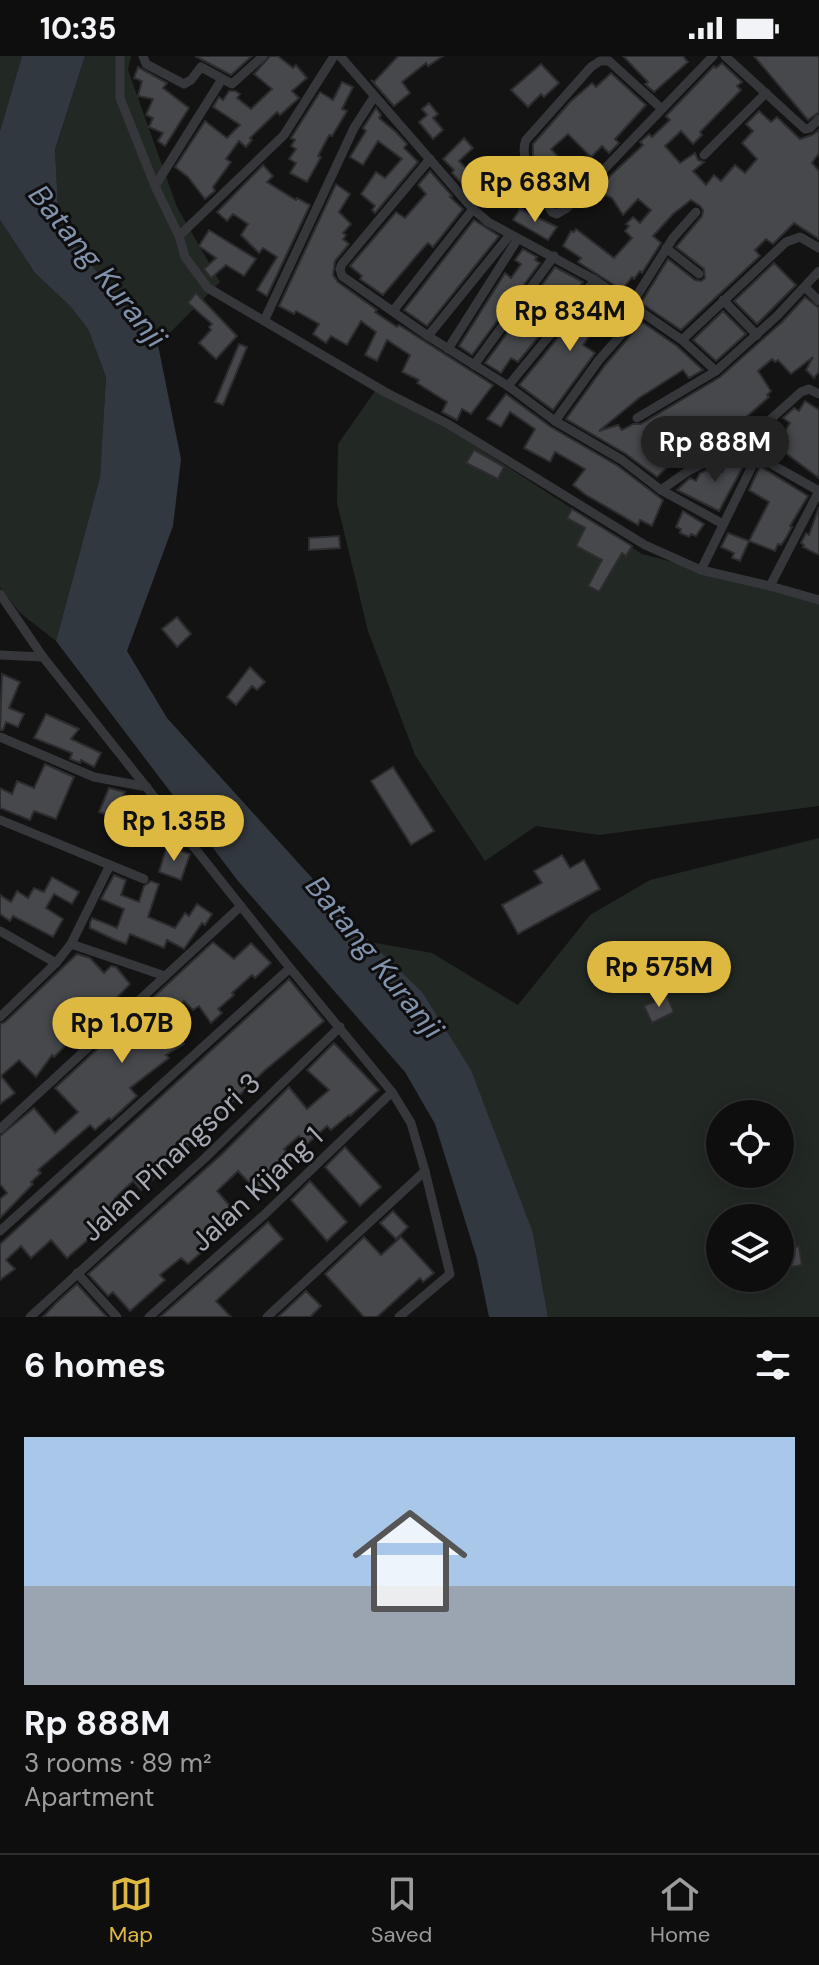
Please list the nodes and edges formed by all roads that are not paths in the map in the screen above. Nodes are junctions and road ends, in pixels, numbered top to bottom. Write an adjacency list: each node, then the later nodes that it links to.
1 (120, 56): 14 (street)
2 (143, 56): 7 (street)
3 (263, 56): 7 (street)
4 (337, 56): 9 (street); 17 (street)
5 (713, 56): 10 (street)
6 (725, 56): 8 (street)
7 (222, 79): 14 (street)
8 (766, 93): 11 (street); 12 (street)
9 (374, 97): 13 (street); 31 (street)
10 (662, 109): 10 (street)
11 (819, 119)
12 (704, 155)
13 (430, 159): 15 (street); 29 (street)
14 (155, 186): 17 (street)
15 (473, 209): 18 (street); 29 (street)
16 (696, 212): 19 (street)
17 (179, 236): 31 (street)
18 (513, 238): 21 (street); 33 (street); 35 (street)
19 (666, 248): 23 (street); 28 (street)
20 (819, 248): 26 (street)
21 (554, 256): 24 (street); 36 (street)
22 (819, 271): 25 (street)
23 (699, 274)
24 (595, 280): 28 (street); 38 (street)
25 (805, 287): 27 (street); 32 (street)
26 (723, 300): 32 (street); 34 (street)
27 (819, 301)
28 (631, 305): 30 (street)
29 (393, 311): 33 (street)
30 (642, 311): 34 (street); 41 (street)
31 (264, 321): 47 (street)
32 (757, 335): 37 (street)
33 (428, 336): 35 (street)
34 (682, 340): 37 (street)
35 (448, 349): 36 (street)
36 (474, 365): 38 (street)
37 (716, 371): 40 (street)
38 (508, 386): 41 (street)
39 (819, 394): 42 (street)
40 (637, 418)
41 (555, 421): 44 (street)
42 (743, 444): 43 (street); 44 (street)
43 (757, 456): 45 (street); 46 (street)
44 (661, 490): 46 (street)
45 (819, 491): 48 (street)
46 (723, 524): 47 (street)
47 (701, 570): 48 (street)
48 (770, 586): 50 (street)
49 (0, 594): 52 (street)
50 (819, 600)
51 (0, 655): 52 (street)
52 (43, 657): 54 (street)
53 (0, 737): 54 (street)
54 (147, 787): 58 (street)
55 (0, 820): 56 (street)
56 (110, 865): 57 (street); 60 (street)
57 (144, 879)
58 (241, 906): 62 (street); 63 (street)
59 (0, 931): 61 (street)
60 (71, 944): 61 (street); 63 (street)
61 (56, 963): 64 (street)
62 (290, 968): 65 (street); 69 (street)
63 (165, 976): 67 (street)
64 (0, 1017)
65 (340, 1027): 66 (street); 70 (street, Jalan Pinangsori 3)
66 (392, 1092): 68 (street); 73 (street, Jalan Kijang 1)
67 (0, 1129)
68 (421, 1174): 74 (street); 75 (street)
69 (0, 1231)
70 (77, 1273): 71 (street, Jalan Pinangsori 3); 72 (street)
71 (30, 1317)
72 (117, 1317)
73 (149, 1317)
74 (267, 1317)
75 (399, 1317)

